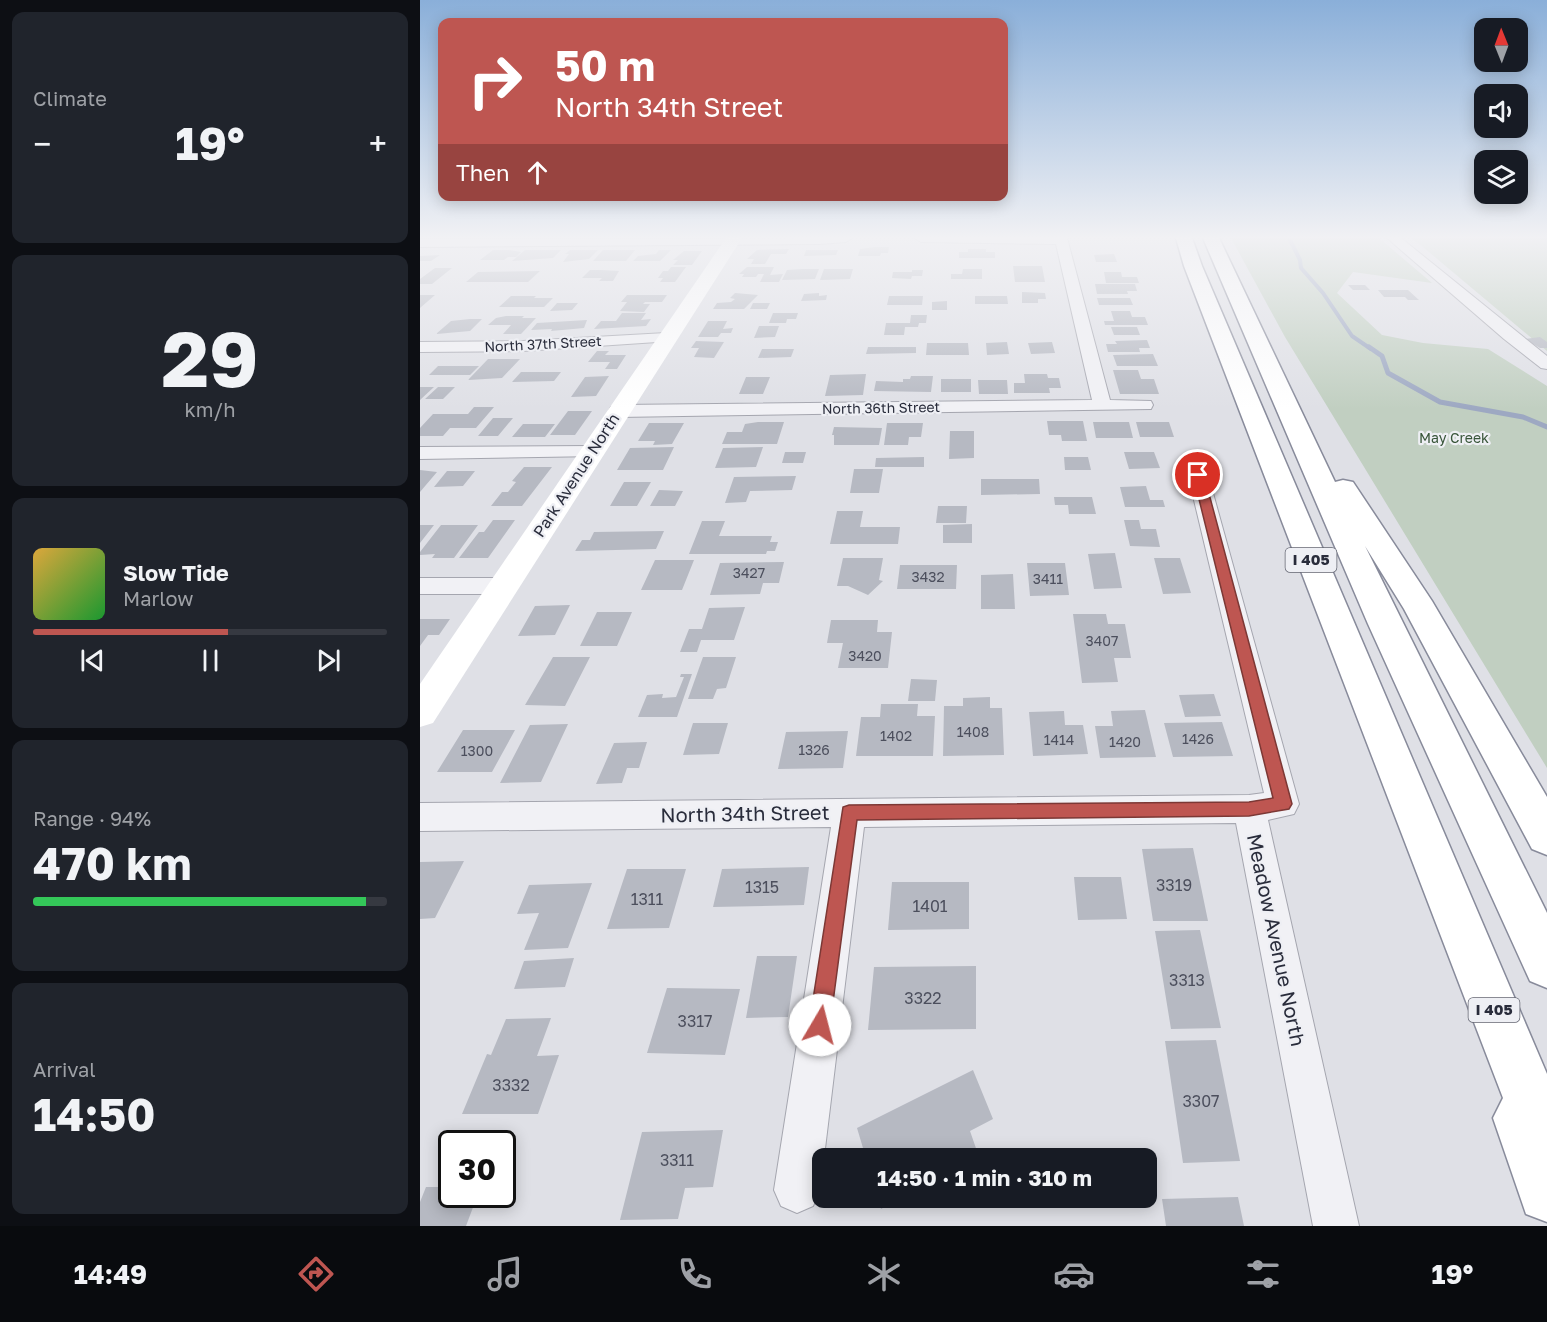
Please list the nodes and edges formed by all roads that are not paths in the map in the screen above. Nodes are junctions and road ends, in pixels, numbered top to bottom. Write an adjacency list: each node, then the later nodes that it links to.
1 (695, 295): 6 (main road, Park Avenue North)
2 (1075, 295): 10 (street)
3 (1205, 295): 23 (main road, I 405)
4 (1237, 295): 9 (main road, I 405)
5 (1462, 295): 8 (street)
6 (666, 338): 7 (street, North 37th Street); 12 (main road, Park Avenue North)
7 (420, 347)
8 (1547, 364)
9 (1285, 399): 22 (main road); 24 (main road, I 405)
10 (1102, 405): 11 (street, North 36th Street); 12 (street, North 36th Street)
11 (1144, 405)
12 (618, 411): 13 (main road, Park Avenue North)
13 (592, 452): 14 (street); 17 (main road, Park Avenue North)
14 (420, 453)
15 (1198, 475): 19 (street, Meadow Avenue North)
16 (420, 586): 17 (street)
17 (504, 586): 18 (main road, Park Avenue North)
18 (420, 713)
19 (1249, 809): 20 (street, North 34th Street); 28 (street, Meadow Avenue North)
20 (849, 813): 21 (street, North 34th Street); 26 (street)
21 (420, 817)
22 (1547, 836)
23 (1441, 880): 25 (main road, I 405); 27 (main road)
24 (1547, 964)
25 (1547, 1140)
26 (797, 1190)
27 (1547, 1193)
28 (1336, 1226)

